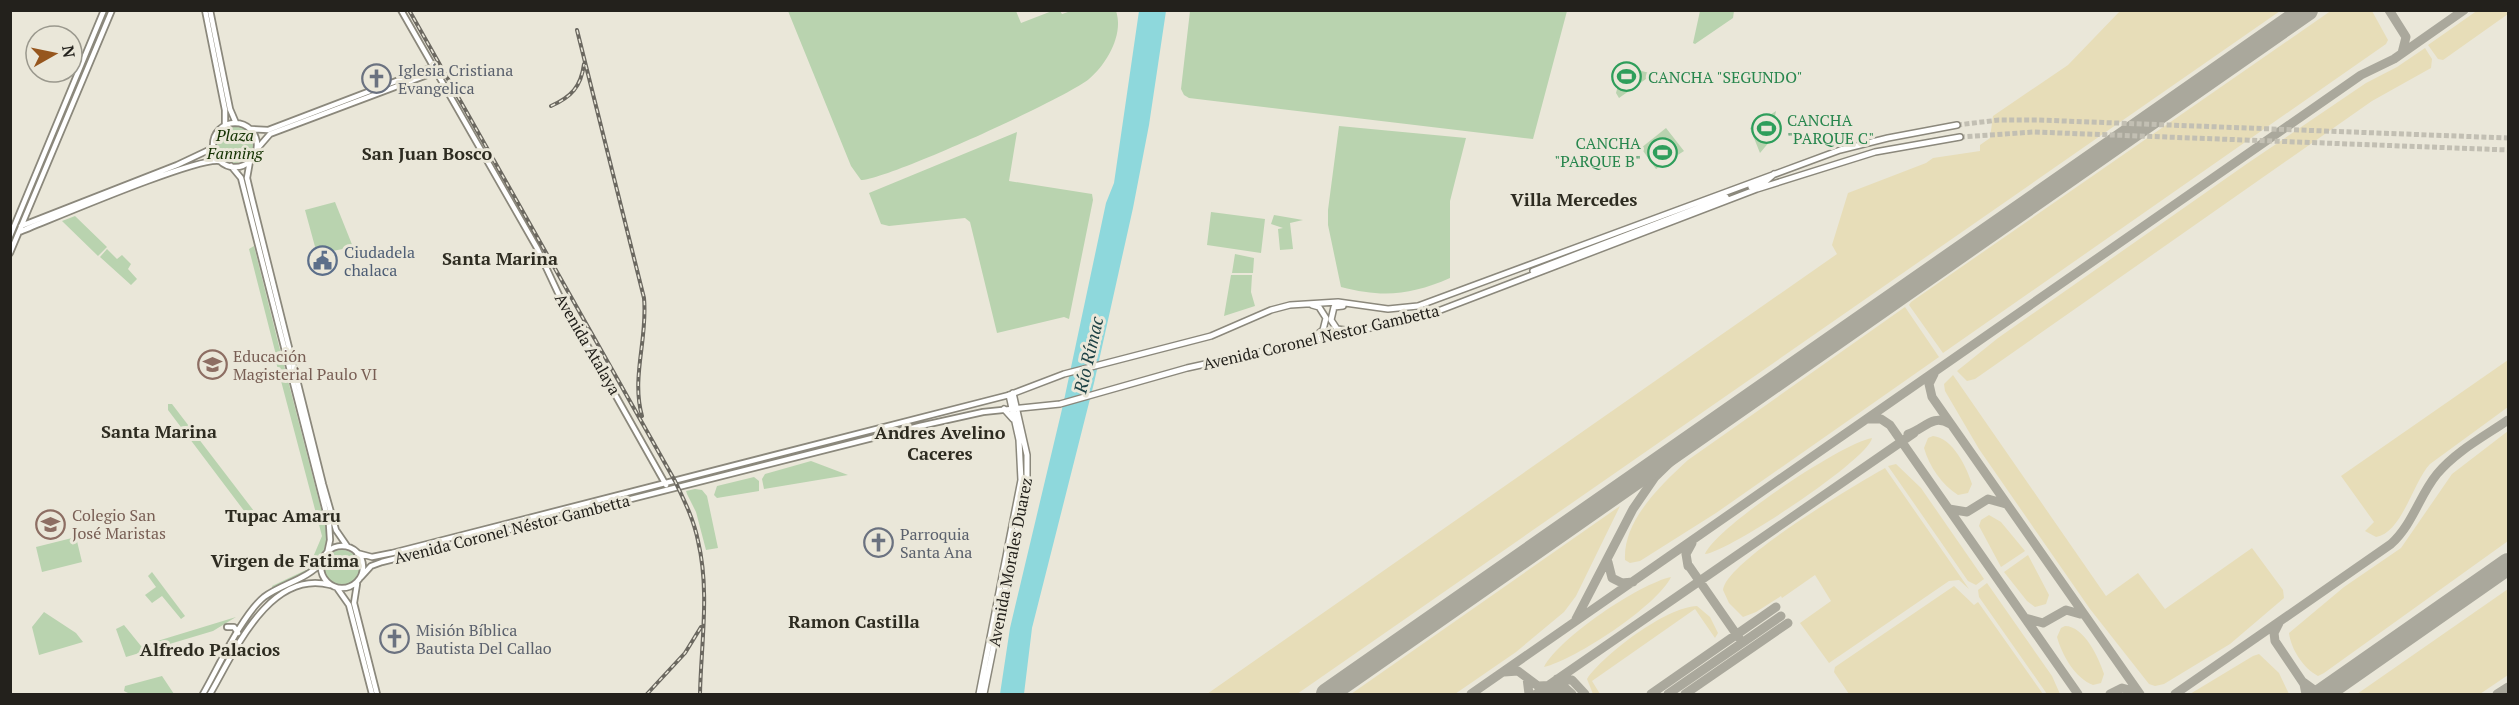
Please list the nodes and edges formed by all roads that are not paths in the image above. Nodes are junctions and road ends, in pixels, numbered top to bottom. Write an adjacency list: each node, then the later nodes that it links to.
1 (104, 10): 6 (main road)
2 (112, 10): 7 (main road)
3 (205, 10): 13 (main road)
4 (210, 10): 12 (main road)
5 (401, 10): 8 (main road, Avenida Atalaya)
6 (88, 49): 7 (main road); 10 (main road)
7 (95, 51): 11 (main road)
8 (434, 69): 9 (main road); 44 (main road, Avenida Atalaya)
9 (408, 79): 15 (main road); 18 (main road)
10 (66, 103): 11 (main road); 23 (main road)
11 (72, 106): 23 (main road)
12 (237, 123): 13 (main road); 15 (main road)
13 (225, 125): 17 (main road)
14 (1957, 125): 22 (highway)
15 (250, 129): 18 (main road)
16 (1959, 137): 30 (highway, Avenida Coronel Nestor Gambetta)
17 (213, 148): 19 (main road); 25 (main road)
18 (257, 149): 20 (main road)
19 (220, 161): 21 (main road); 27 (main road)
20 (250, 161): 21 (main road); 46 (main road)
21 (231, 166): 48 (main road)
22 (1773, 171): 30 (highway); 32 (highway, Avenida Coronel Nestor Gambetta)
23 (36, 182): 24 (main road); 27 (main road)
24 (30, 206): 25 (main road); 26 (main road)
25 (41, 218): 26 (main road)
26 (21, 225): 27 (main road)
27 (14, 230): 28 (main road); 29 (main road)
28 (11, 235)
29 (10, 253)
30 (1524, 277): 33 (highway, Avenida Coronel Nestor Gambetta)
31 (1296, 304): 32 (highway, Avenida Coronel Nestor Gambetta); 34 (highway); 35 (highway, Avenida Coronel Nestor Gambetta)
32 (1371, 307): 33 (highway)
33 (1349, 331): 34 (highway, Avenida Coronel Nestor Gambetta)
34 (1308, 340): 38 (highway, Avenida Coronel Nestor Gambetta)
35 (1011, 394): 36 (main road, Avenida Coronel Nestor Gambetta); 37 (highway, Avenida Morales Duarez)
36 (975, 403): 40 (main road); 44 (main road, Avenida Coronel Nestor Gambetta)
37 (1014, 408): 38 (highway, Avenida Coronel Nestor Gambetta); 39 (main road, Avenida Coronel Nestor Gambetta); 41 (highway, Avenida Morales Duarez)
38 (1027, 408): 41 (highway)
39 (1004, 409): 40 (main road, Avenida Coronel Nestor Gambetta); 41 (highway)
40 (983, 412): 42 (main road, Avenida Coronel Nestor Gambetta)
41 (1017, 422): 62 (highway, Avenida Morales Duarez); 63 (highway, Avenida Morales Duarez)
42 (824, 450): 43 (main road); 45 (main road, Avenida Coronel Nestor Gambetta)
43 (823, 458)
44 (666, 483): 45 (main road, Avenida Atalaya); 47 (main road, Avenida Coronel Néstor Gambetta)
45 (668, 490): 50 (main road, Avenida Coronel Néstor Gambetta)
46 (347, 546): 47 (main road); 48 (main road)
47 (357, 553): 50 (main road)
48 (327, 554): 49 (main road)
49 (322, 561): 51 (main road); 55 (main road)
50 (359, 579): 52 (main road); 53 (main road)
51 (330, 585): 52 (main road); 56 (main road)
52 (337, 588): 53 (main road)
53 (355, 616): 57 (main road)
54 (227, 627): 55 (main road)
55 (238, 634): 56 (main road)
56 (234, 647): 58 (main road); 59 (main road)
57 (369, 675): 60 (main road); 61 (main road)
58 (203, 694)
59 (210, 694)
60 (372, 694)
61 (377, 694)
62 (979, 694)
63 (984, 694)

